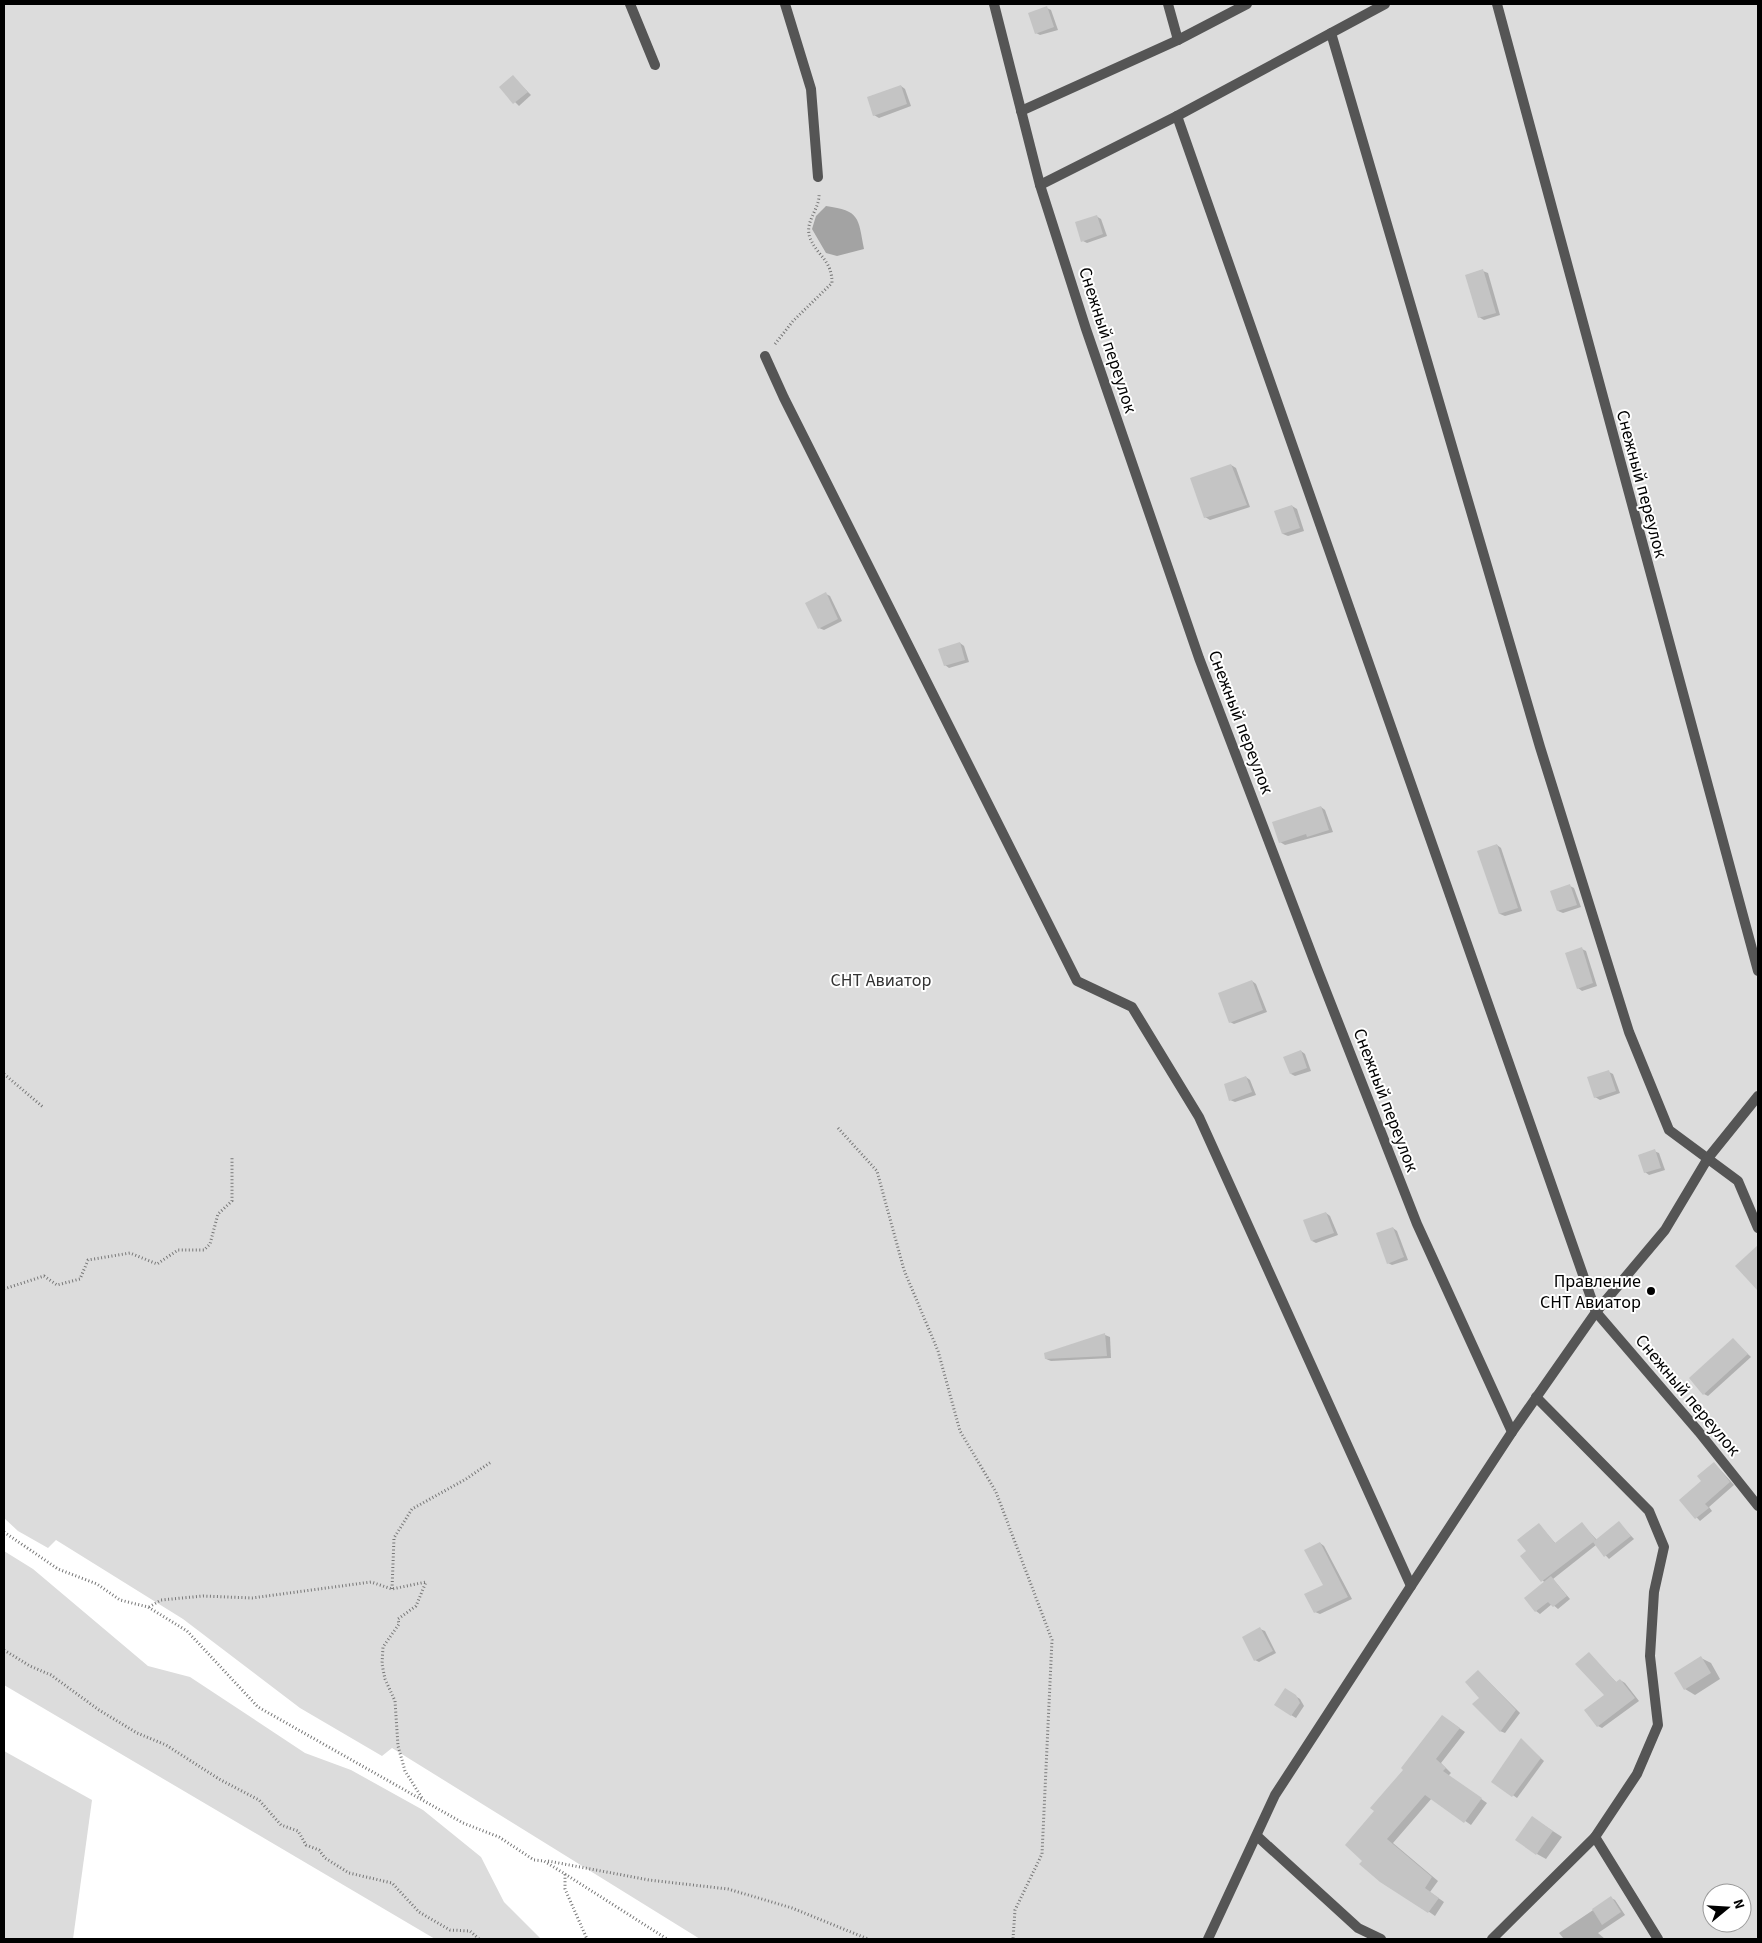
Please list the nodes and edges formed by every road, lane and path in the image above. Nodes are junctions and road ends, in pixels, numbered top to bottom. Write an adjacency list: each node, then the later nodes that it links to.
1 (630, 4): 10 (street)
2 (785, 4): 13 (street)
3 (994, 4): 11 (street, Снежный переулок)
4 (1168, 4): 9 (street)
5 (1247, 4): 9 (street)
6 (1385, 4): 8 (street)
7 (1497, 4): 16 (street, Снежный переулок)
8 (1331, 33): 12 (street); 22 (street)
9 (1178, 40): 11 (street)
10 (655, 66)
11 (1021, 110): 14 (street, Снежный переулок)
12 (1177, 116): 14 (street); 25 (street, Снежный переулок)
13 (818, 177): 15 (path)
14 (1040, 184): 27 (street, Снежный переулок)
15 (765, 356): 31 (street)
16 (1758, 971)
17 (4, 1074): 19 (path)
18 (1758, 1096): 22 (street)
19 (42, 1107)
20 (838, 1128): 44 (path)
21 (232, 1158): 24 (path)
22 (1708, 1158): 23 (street); 25 (street)
23 (1758, 1228)
24 (4, 1289)
25 (1596, 1312): 26 (street); 29 (street, Снежный переулок)
26 (1536, 1397): 27 (street); 37 (street)
27 (1512, 1432): 31 (street)
28 (491, 1462): 32 (path)
29 (1758, 1506)
30 (4, 1532): 33 (path)
31 (1411, 1586): 36 (street)
32 (392, 1589): 33 (path); 35 (path)
33 (148, 1607): 35 (path)
34 (4, 1650): 40 (path)
35 (422, 1798): 38 (path)
36 (1257, 1836): 45 (street); 46 (street)
37 (1595, 1836): 47 (street); 48 (street)
38 (544, 1861): 39 (path); 43 (path)
39 (565, 1874): 41 (path); 42 (path)
40 (479, 1939)
41 (587, 1939)
42 (667, 1939)
43 (868, 1939)
44 (1013, 1939)
45 (1208, 1939)
46 (1380, 1939)
47 (1492, 1939)
48 (1658, 1939)

